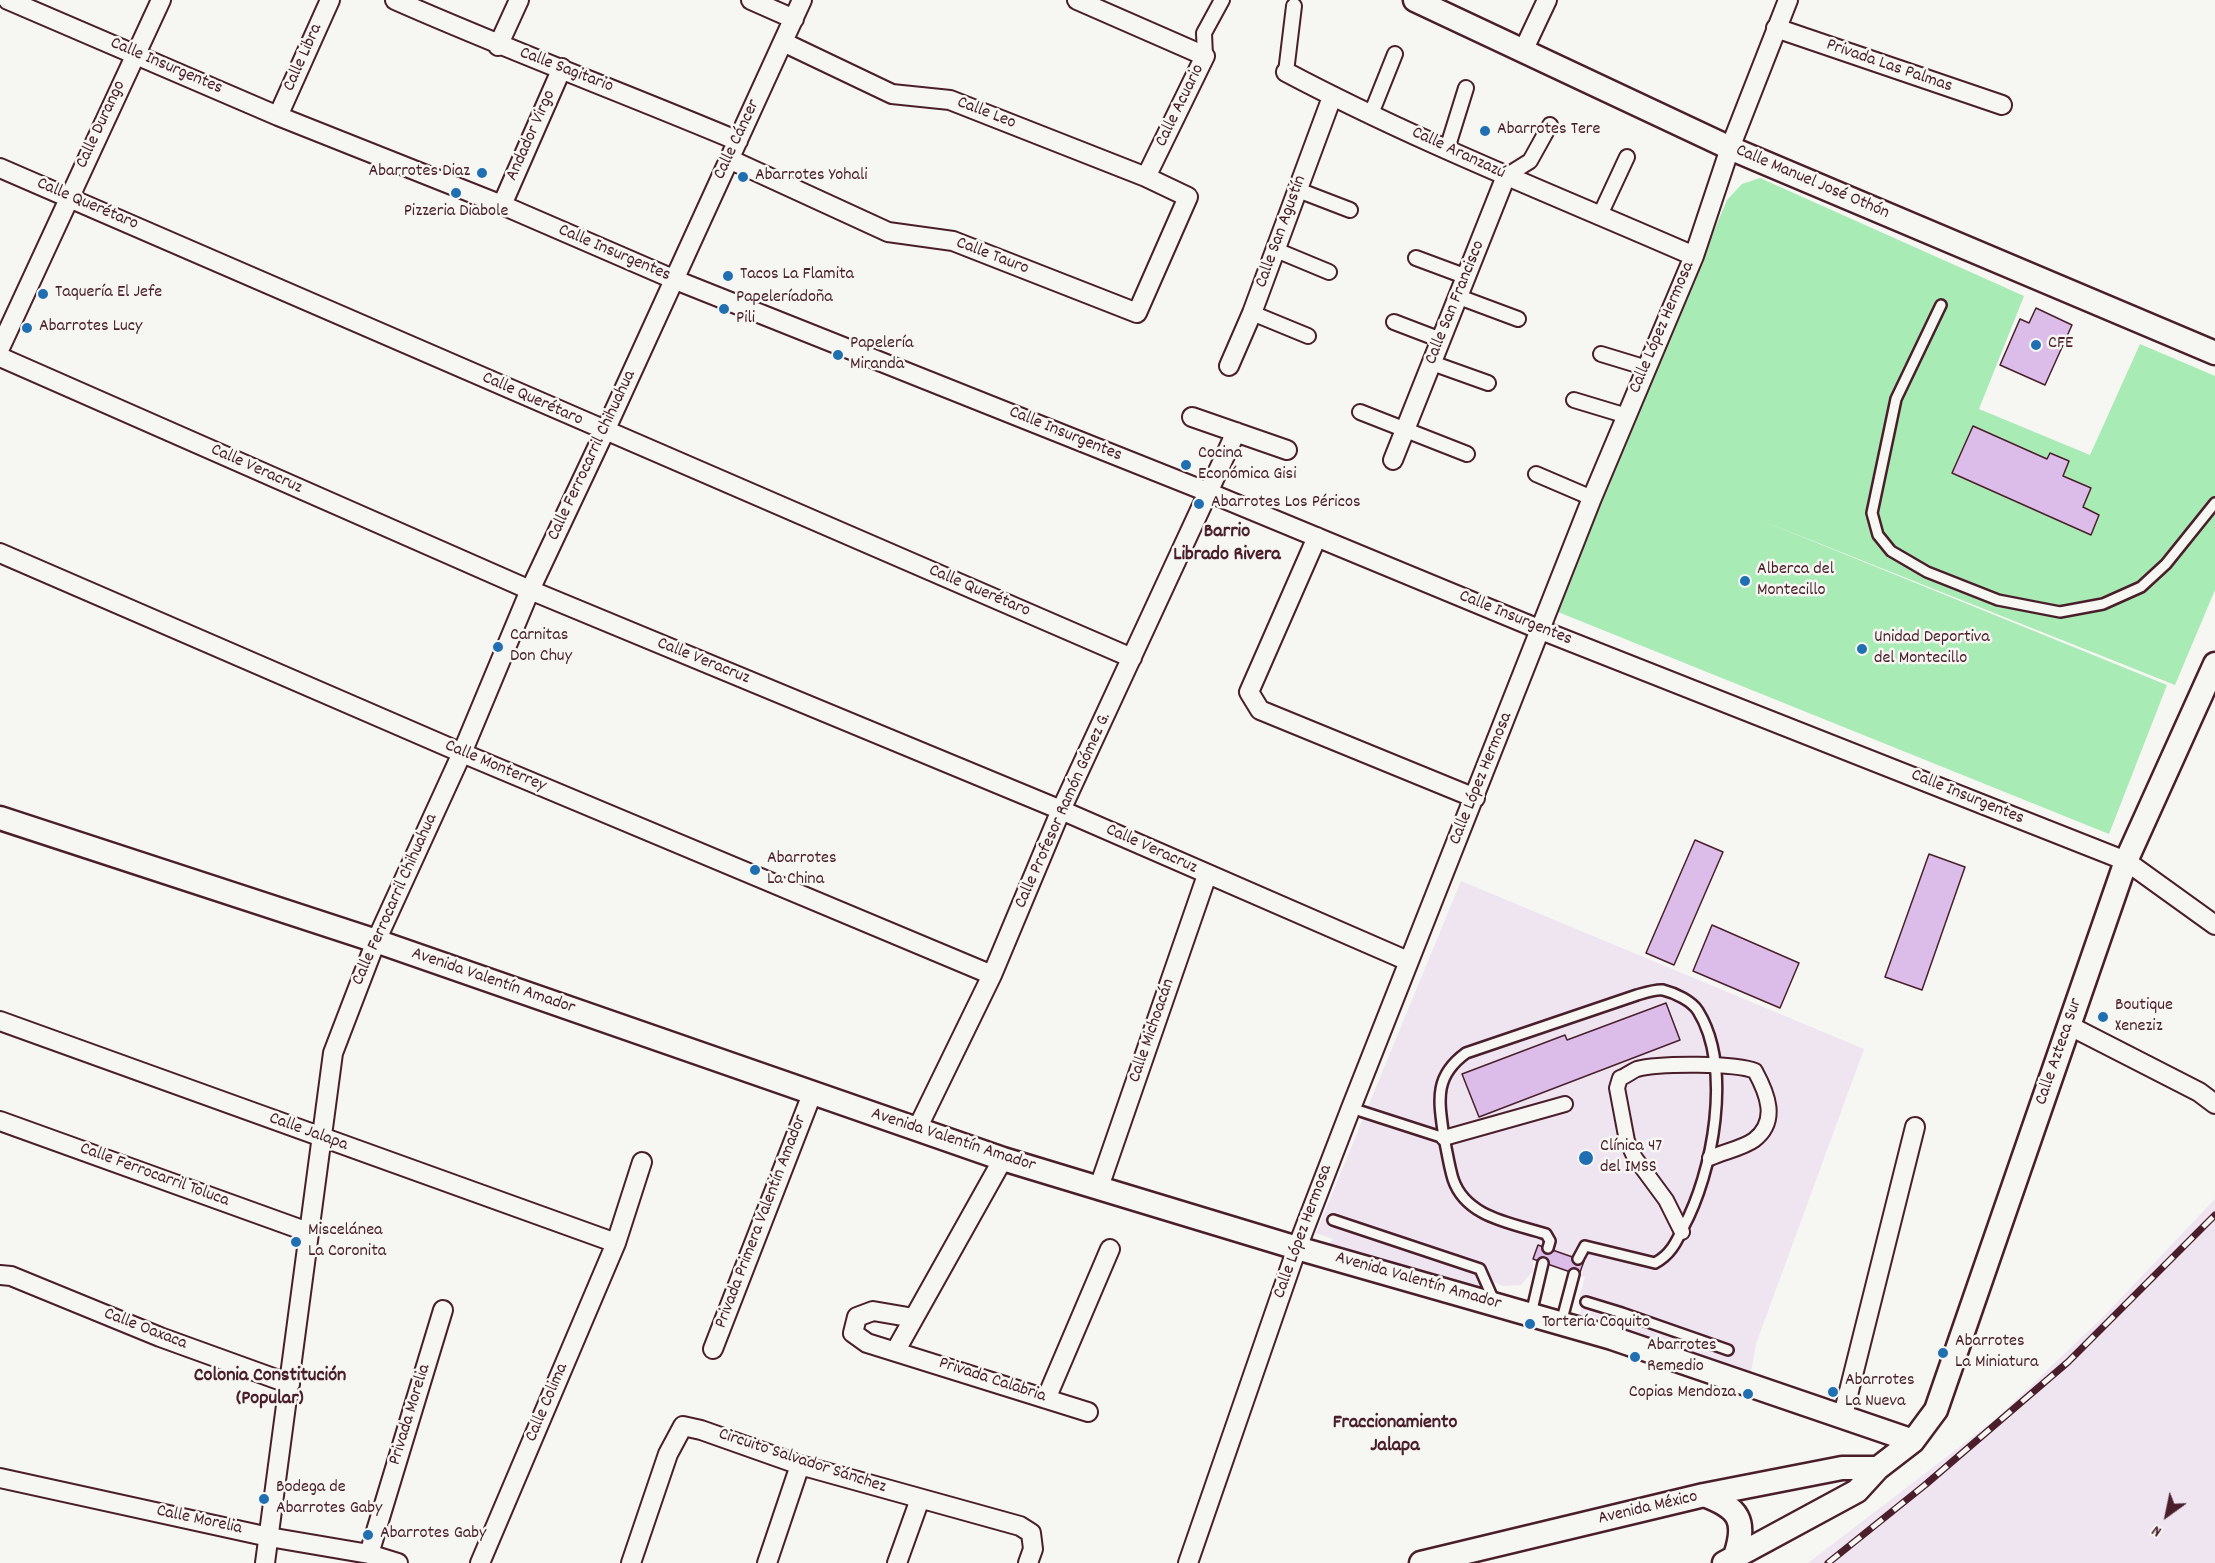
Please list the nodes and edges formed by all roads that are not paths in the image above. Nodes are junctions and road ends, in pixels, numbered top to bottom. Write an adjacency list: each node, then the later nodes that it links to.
1 (8, 0): 19 (street, Calle Insurgentes)
2 (160, 0): 19 (street, Calle Durango)
3 (330, 0): 28 (street, Calle Libra)
4 (395, 0): 17 (street, Calle Sagitario)
5 (519, 0): 17 (street)
6 (751, 0): 14 (street)
7 (802, 0): 14 (street, Calle Cáncer)
8 (1077, 0): 21 (street)
9 (1222, 0): 21 (street, Calle Acuario)
10 (1415, 0): 18 (street, Calle Manuel José Othón)
11 (1547, 0): 18 (street)
12 (1788, 0): 15 (street, Calle López Hermosa)
13 (1294, 6): 23 (street, Calle Aranzazú)
14 (794, 19): 16 (street, Calle Cáncer)
15 (1776, 28): 26 (street, Privada Las Palmas); 31 (street, Calle López Hermosa)
16 (783, 42): 30 (street, Calle Cáncer); 37 (street, Calle Leo)
17 (498, 46): 22 (street, Calle Sagitario)
18 (1523, 51): 31 (street, Calle Manuel José Othón)
19 (135, 54): 28 (street, Calle Insurgentes); 39 (street, Calle Durango)
20 (1395, 54): 27 (street)
21 (1205, 56): 37 (street, Calle Acuario)
22 (562, 68): 30 (street, Calle Sagitario); 41 (street, Andador Virgo)
23 (1286, 72): 25 (street, Calle Aranzazú)
24 (1466, 88): 32 (street)
25 (1332, 97): 27 (street, Calle Aranzazú); 38 (street, Calle San Agustín)
26 (2002, 105)
27 (1371, 114): 32 (street, Calle Aranzazú)
28 (278, 116): 41 (street, Calle Insurgentes)
29 (1550, 125): 36 (street)
30 (738, 141): 34 (street, Calle Cáncer)
31 (1730, 148): 45 (street, Calle López Hermosa); 58 (street, Calle Manuel José Othón)
32 (1447, 149): 36 (street, Calle Aranzazú)
33 (1627, 157): 43 (street)
34 (729, 159): 40 (street, Calle Tauro); 49 (street, Calle Cáncer)
35 (0, 168): 39 (street, Calle Querétaro)
36 (1506, 176): 43 (street, Calle Aranzazú); 48 (street, Calle San Francisco)
37 (1146, 177): 40 (street, Calle Leo)
38 (1298, 190): 42 (street); 44 (street, Calle San Agustín)
39 (68, 197): 57 (street, Calle Durango); 70 (street, Calle Querétaro)
40 (1188, 197)
41 (502, 205): 49 (street, Calle Insurgentes)
42 (1350, 210)
43 (1600, 215): 45 (street, Calle Aranzazú)
44 (1276, 250): 47 (street); 52 (street, Calle San Agustín)
45 (1694, 256): 63 (street, Calle López Hermosa)
46 (1416, 258): 48 (street)
47 (1329, 272)
48 (1467, 277): 50 (street, Calle San Francisco)
49 (673, 279): 70 (street, Calle Ferrocarril Chihuahua); 76 (street, Calle Insurgentes)
50 (1459, 297): 53 (street); 56 (street, Calle San Francisco)
51 (1941, 305): 78 (lane)
52 (1252, 313): 55 (street); 62 (street, Calle San Agustín)
53 (1518, 319)
54 (1394, 322): 56 (street)
55 (1308, 336)
56 (1441, 340): 61 (street, Calle San Francisco)
57 (0, 348)
58 (2215, 353)
59 (1601, 354): 63 (street)
60 (0, 357): 81 (street, Calle Veracruz)
61 (1432, 363): 64 (street); 69 (street, Calle San Francisco)
62 (1229, 366)
63 (1647, 368): 67 (street, Calle López Hermosa)
64 (1488, 383)
65 (1574, 400): 67 (street)
66 (1360, 412): 69 (street)
67 (1627, 416): 77 (street, Calle López Hermosa)
68 (1192, 417): 71 (street)
69 (1405, 430): 73 (street); 74 (street, Calle San Francisco)
70 (605, 432): 81 (street, Calle Ferrocarril Chihuahua); 83 (street, Calle Querétaro)
71 (1236, 432): 72 (street); 76 (street, Calle Profesor Ramón Gómez G.)
72 (1287, 450)
73 (1467, 454)
74 (1393, 460)
75 (1536, 474): 77 (street)
76 (1210, 492): 79 (street, Calle Insurgentes); 83 (street, Calle Profesor Ramón Gómez G.)
77 (1592, 498): 82 (street, Calle López Hermosa)
78 (2215, 503)
79 (1317, 537): 82 (street, Calle Insurgentes); 86 (street)
80 (0, 553): 85 (street, Calle Monterrey)
81 (530, 590): 85 (street, Calle Ferrocarril Chihuahua); 87 (street, Calle Veracruz)
82 (1541, 630): 86 (street, Calle López Hermosa); 89 (street, Calle Insurgentes)
83 (1132, 658): 87 (street, Calle Profesor Ramón Gómez G.)
84 (2215, 664): 89 (street, Calle Azteca Sur)
85 (462, 753): 92 (street, Calle Ferrocarril Chihuahua); 94 (street, Calle Monterrey)
86 (1475, 798): 93 (street, Calle López Hermosa)
87 (1061, 810): 90 (street, Calle Veracruz); 94 (street, Calle Profesor Ramón Gómez G.)
88 (0, 818): 92 (street, Avenida Valentín Amador)
89 (2126, 861): 91 (street, Calle Insurgentes); 96 (street, Calle Azteca Sur)
90 (1208, 875): 93 (street, Calle Veracruz); 110 (street, Calle Michoacán)
91 (2215, 926)
92 (376, 941): 98 (street, Avenida Valentín Amador); 105 (street, Calle Ferrocarril Chihuahua)
93 (1408, 961): 101 (street, Calle López Hermosa)
94 (992, 975): 104 (street, Calle Profesor Ramón Gómez G.)
95 (0, 1021): 105 (street, Calle Jalapa)
96 (2070, 1026): 100 (street); 137 (street, Calle Azteca Sur)
97 (1713, 1067): 106 (lane); 107 (lane); 107 (street); 113 (street)
98 (812, 1094): 104 (street, Avenida Valentín Amador); 130 (street, Privada Primera Valentín Amador)
99 (1565, 1104): 106 (street)
100 (2215, 1104)
101 (1351, 1108): 106 (lane); 115 (street, Calle López Hermosa)
102 (0, 1121): 112 (street, Calle Ferrocarril Toluca)
103 (1915, 1127): 136 (street)
104 (916, 1129): 108 (street, Avenida Valentín Amador)
105 (320, 1137): 112 (street, Calle Ferrocarril Chihuahua); 114 (street, Calle Jalapa)
106 (1444, 1138): 116 (lane)
107 (1710, 1158): 113 (lane)
108 (1003, 1160): 110 (street, Avenida Valentín Amador); 127 (street)
109 (642, 1162): 114 (street, Calle Colima)
110 (1099, 1187): 115 (street, Avenida Valentín Amador)
111 (1333, 1220): 123 (lane)
112 (308, 1232): 133 (street, Calle Ferrocarril Chihuahua)
113 (1682, 1232): 118 (lane)
114 (616, 1244): 148 (street, Calle Colima)
115 (1297, 1248): 123 (street, Avenida Valentín Amador); 153 (street, Calle López Hermosa)
116 (1548, 1248)
117 (1110, 1249): 134 (street)
118 (1578, 1259)
119 (1544, 1263): 126 (lane)
120 (1574, 1274): 128 (lane)
121 (0, 1275): 133 (street, Calle Oaxaca)
122 (1586, 1302): 125 (lane)
123 (1496, 1305): 126 (street, Avenida Valentín Amador)
124 (443, 1310): 144 (street, Privada Morelia)
125 (1622, 1313): 129 (lane); 132 (lane)
126 (1531, 1314): 128 (street, Avenida Valentín Amador)
127 (914, 1318): 131 (street); 131 (street, Privada Calabria)
128 (1561, 1323): 129 (street, Avenida Valentín Amador)
129 (1612, 1338): 136 (street, Avenida Valentín Amador)
130 (713, 1349)
131 (896, 1350): 134 (street, Privada Calabria)
132 (1728, 1350)
133 (290, 1384): 143 (street, Calle Ferrocarril Chihuahua)
134 (1046, 1399): 135 (street, Privada Calabria)
135 (1088, 1412)
136 (1843, 1415): 137 (street, Avenida Valentín Amador)
137 (1913, 1441): 139 (street)
138 (801, 1465): 142 (street, Circuito Salvador Sánchez); 149 (street, Circuito Salvador Sánchez); 150 (street)
139 (1878, 1468): 141 (street, Avenida México); 145 (street)
140 (0, 1478): 143 (street, Calle Morelia)
141 (1704, 1495): 145 (street); 154 (street, Avenida México)
142 (920, 1499): 151 (street); 152 (street, Circuito Salvador Sánchez)
143 (269, 1537): 144 (street, Calle Morelia); 146 (street, Calle Ferrocarril Chihuahua)
144 (369, 1554): 147 (street, Calle Morelia)
145 (1730, 1559)
146 (265, 1563)
147 (398, 1563)
148 (480, 1563)
149 (631, 1563)
150 (767, 1563)
151 (897, 1563)
152 (1028, 1563)
153 (1188, 1563)
154 (1421, 1563)

